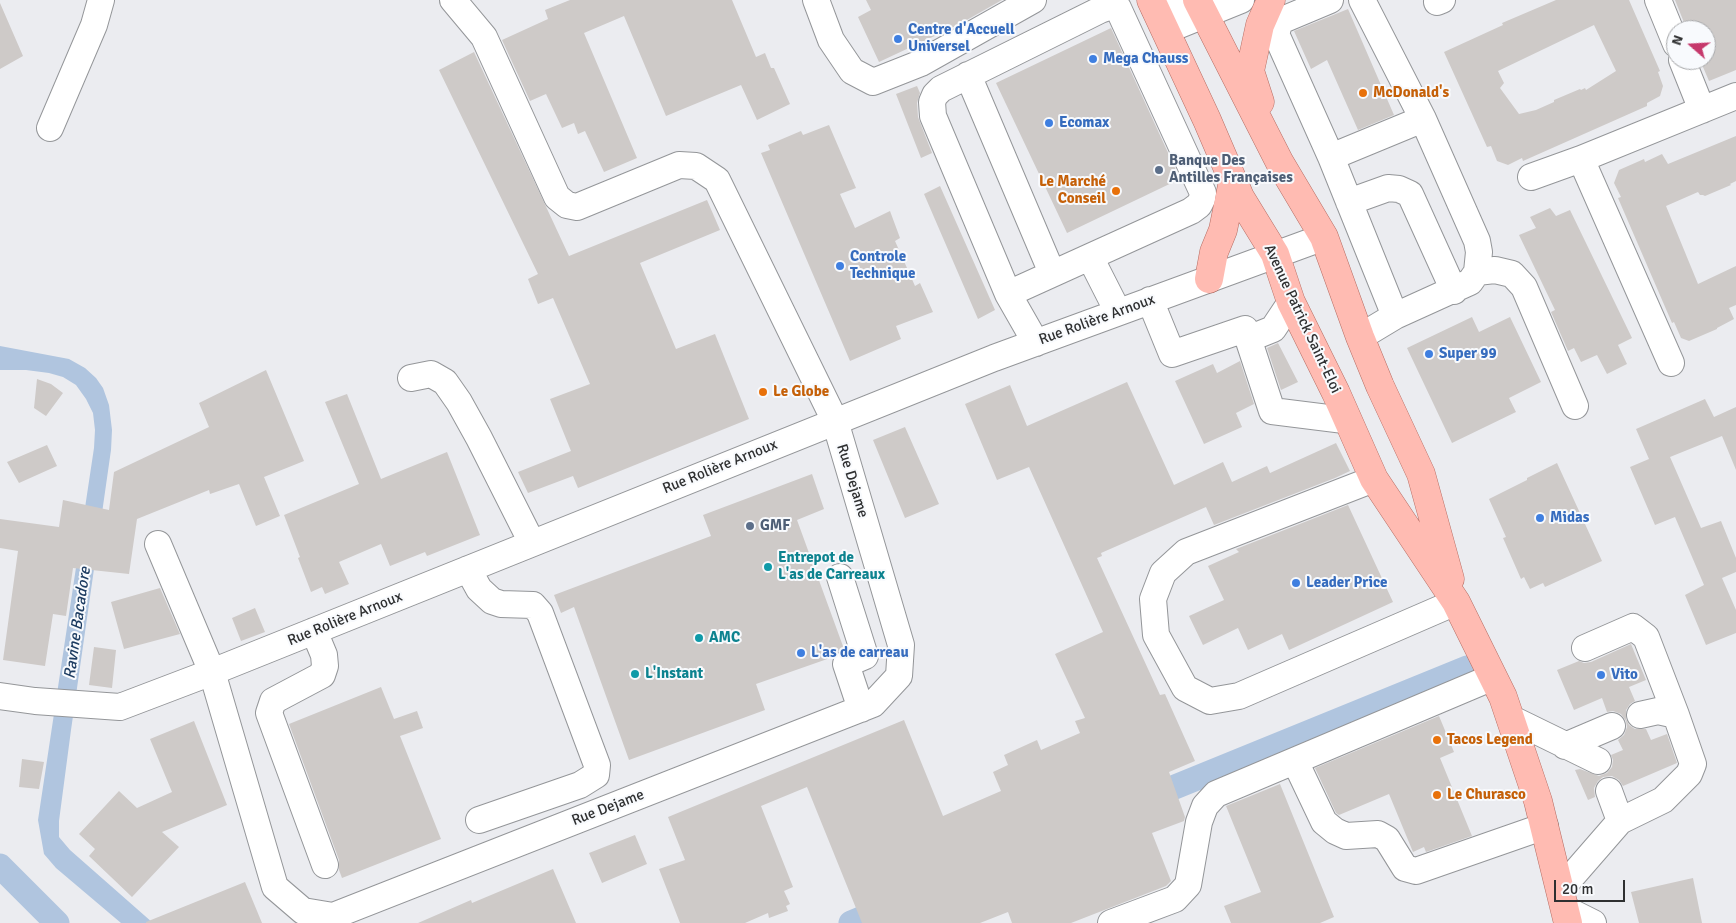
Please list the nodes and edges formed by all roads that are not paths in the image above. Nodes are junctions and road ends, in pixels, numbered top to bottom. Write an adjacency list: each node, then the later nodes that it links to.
1 (101, 0): 18 (street)
2 (453, 0): 43 (street, Rue Dejame)
3 (816, 0): 4 (street)
4 (1033, 0)
5 (1241, 0): 10 (street)
6 (1271, 0): 21 (main road)
7 (1330, 0): 19 (street)
8 (1362, 0): 17 (street)
9 (1658, 0): 12 (street)
10 (1201, 8): 11 (street); 21 (main road, Avenue Patrick Saint-Eloi)
11 (1163, 10): 23 (main road, Avenue Patrick Saint-Eloi)
12 (1666, 20)
13 (1686, 70): 16 (street)
14 (968, 75): 27 (street); 29 (street); 32 (street)
15 (1736, 96): 16 (street)
16 (1702, 110): 20 (street)
17 (1423, 119): 19 (street); 28 (street)
18 (50, 128)
19 (1331, 157): 24 (street)
20 (1581, 159): 22 (street); 40 (street)
21 (1280, 163): 25 (main road, Avenue Patrick Saint-Eloi)
22 (1531, 177)
23 (1233, 182): 26 (main road, Avenue Patrick Saint-Eloi); 30 (main road)
24 (1350, 202): 31 (street); 36 (street)
25 (1324, 236): 26 (street, Rue Rolière Arnoux); 37 (main road, Avenue Patrick Saint-Eloi)
26 (1275, 254): 30 (street, Rue Rolière Arnoux); 34 (main road, Avenue Patrick Saint-Eloi)
27 (1090, 257): 29 (street); 35 (street)
28 (1477, 272): 31 (street); 42 (street)
29 (1052, 273): 32 (street)
30 (1209, 279): 33 (street, Rue Rolière Arnoux)
31 (1454, 291): 36 (street)
32 (1008, 294): 39 (street)
33 (1150, 300): 35 (street, Rue Rolière Arnoux); 38 (street)
34 (1291, 302): 38 (street); 44 (main road, Avenue Patrick Saint-Eloi)
35 (1118, 312): 39 (street, Rue Rolière Arnoux)
36 (1395, 316): 37 (street)
37 (1360, 337): 50 (main road, Avenue Patrick Saint-Eloi)
38 (1248, 339): 44 (street)
39 (1036, 343): 43 (street, Rue Rolière Arnoux)
40 (1671, 363)
41 (410, 378): 46 (street)
42 (1575, 406)
43 (835, 422): 46 (street, Rue Rolière Arnoux); 56 (street, Rue Dejame)
44 (1349, 423): 45 (main road, Avenue Patrick Saint-Eloi)
45 (1374, 479): 50 (main road, Avenue Patrick Saint-Eloi); 50 (street)
46 (532, 543): 48 (street, Rue Rolière Arnoux)
47 (158, 544): 53 (street, Rue Dejame)
48 (468, 569): 51 (street, Rue Rolière Arnoux); 65 (street)
49 (840, 577): 56 (street)
50 (1456, 602): 54 (main road, Avenue Patrick Saint-Eloi)
51 (314, 631): 53 (street, Rue Rolière Arnoux); 68 (street)
52 (1585, 648): 58 (street)
53 (212, 672): 55 (street, Rue Rolière Arnoux); 56 (street, Rue Dejame)
54 (1493, 677): 59 (main road, Avenue Patrick Saint-Eloi); 62 (street)
55 (0, 696)
56 (861, 709)
57 (1640, 715): 58 (street)
58 (1676, 715): 66 (street)
59 (1510, 718): 61 (street); 67 (main road, Avenue Patrick Saint-Eloi)
60 (1612, 726): 61 (street)
61 (1564, 746): 63 (street)
62 (1295, 761): 67 (street); 70 (street)
63 (1598, 761)
64 (1609, 791): 66 (street)
65 (479, 820)
66 (1620, 821): 69 (street)
67 (1545, 826): 69 (main road, Avenue Patrick Saint-Eloi)
68 (325, 865)
69 (1564, 908): 71 (street)
70 (1111, 923)
71 (1594, 923)

